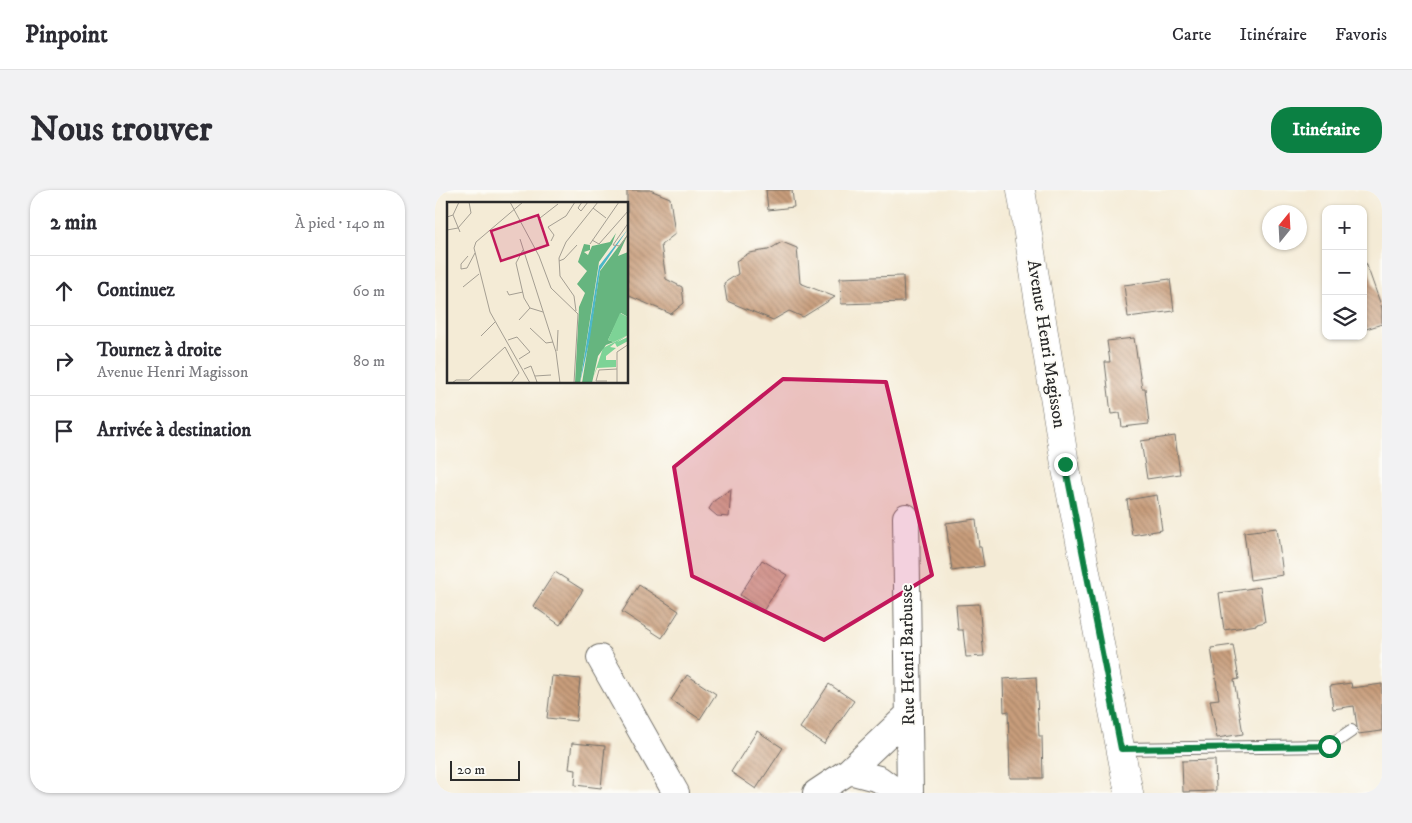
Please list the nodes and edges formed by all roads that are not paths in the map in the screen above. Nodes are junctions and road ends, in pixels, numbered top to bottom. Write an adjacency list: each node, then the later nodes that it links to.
1 (1021, 190): 6 (main road, Avenue Henri Magisson)
2 (906, 517): 4 (street, Rue Henri Barbusse)
3 (600, 658): 8 (street)
4 (909, 714): 7 (street); 11 (street, Rue Henri Barbusse)
5 (1351, 731): 6 (lane)
6 (1121, 749): 12 (main road, Avenue Henri Magisson)
7 (849, 771): 9 (street); 10 (street)
8 (675, 793)
9 (816, 793)
10 (898, 793)
11 (910, 793)
12 (1129, 793)

